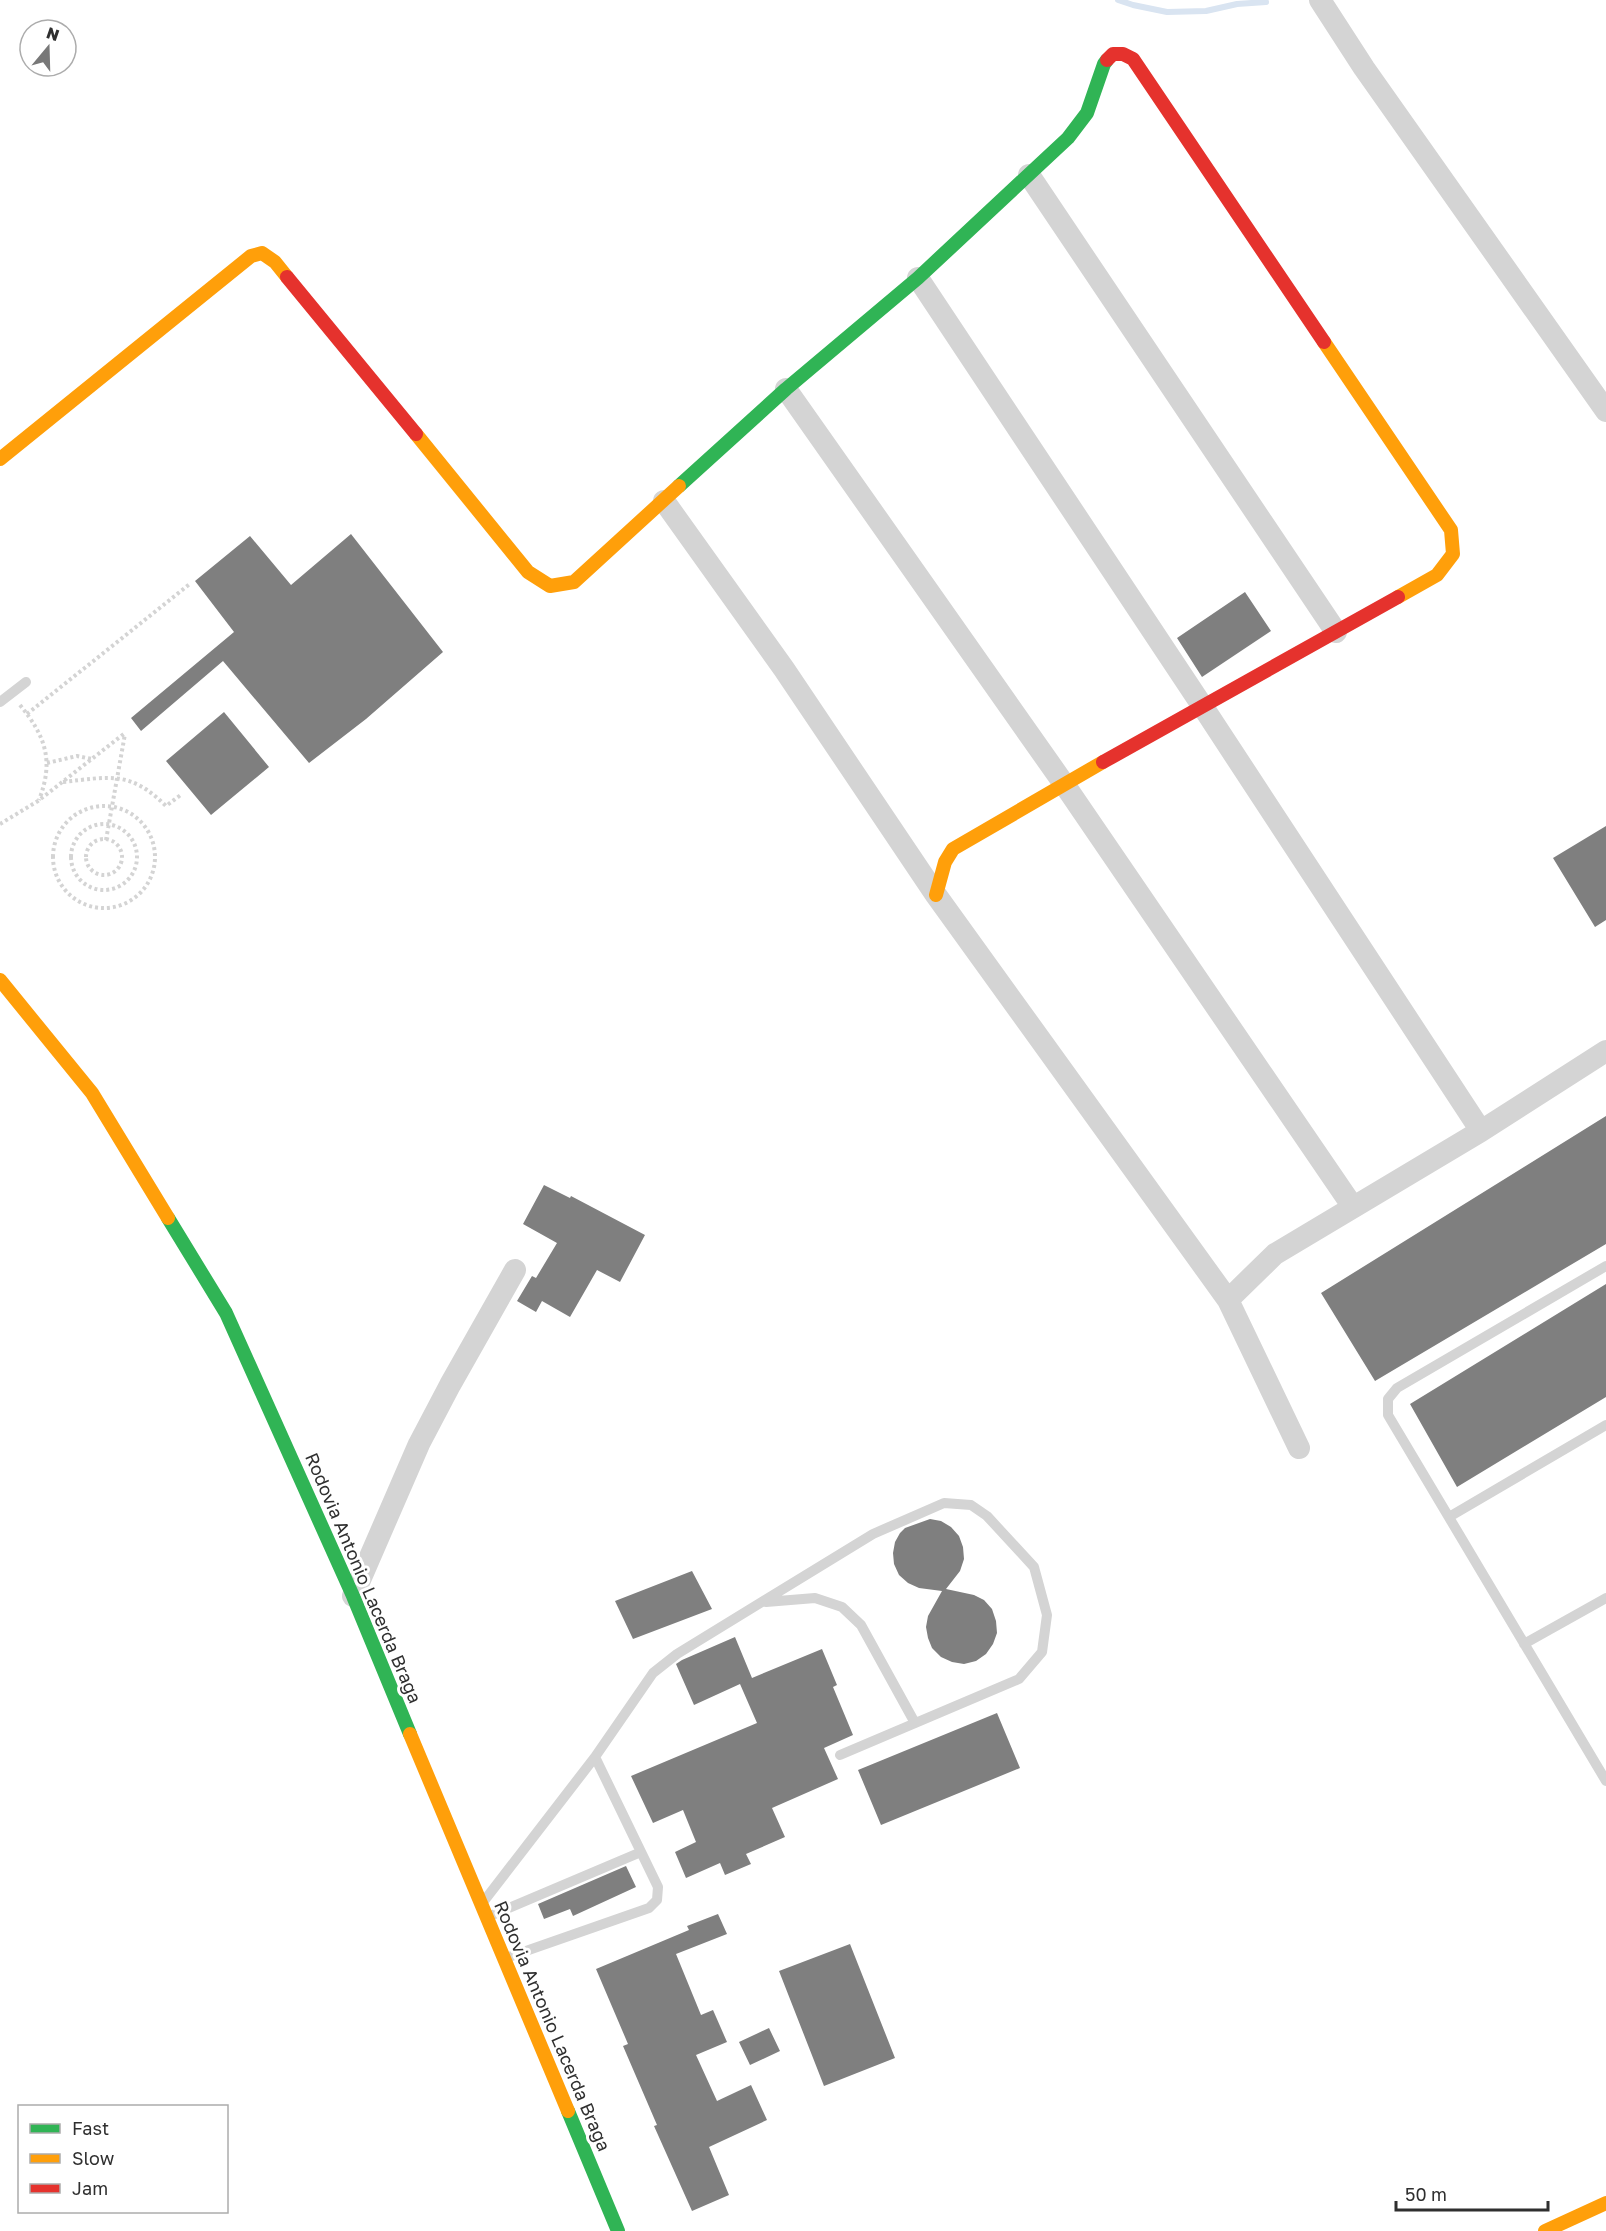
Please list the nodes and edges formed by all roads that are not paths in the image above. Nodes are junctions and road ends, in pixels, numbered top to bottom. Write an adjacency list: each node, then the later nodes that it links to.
1 (1320, 0): 5 (street)
2 (1029, 175): 3 (main road); 8 (street); 8 (main road)
3 (918, 278): 4 (main road); 11 (street)
4 (786, 389): 7 (main road); 12 (street)
5 (1606, 411)
6 (0, 459): 7 (main road)
7 (664, 501): 13 (street)
8 (1336, 632): 11 (main road)
9 (26, 681): 10 (lane)
10 (0, 702)
11 (1203, 707): 12 (main road); 16 (street)
12 (1064, 784): 13 (main road); 17 (street)
13 (936, 895): 20 (street)
14 (0, 980): 24 (main road, Rodovia Antonio Lacerda Braga)
15 (1606, 1051): 16 (street)
16 (1481, 1131): 17 (street)
17 (1353, 1207): 20 (street)
18 (1606, 1266): 23 (lane)
19 (515, 1270): 24 (street)
20 (1228, 1300): 22 (street)
21 (1606, 1425): 23 (lane)
22 (1299, 1448)
23 (1449, 1516): 27 (lane)
24 (352, 1596): 33 (main road, Rodovia Antonio Lacerda Braga)
25 (1606, 1598): 27 (lane)
26 (764, 1602): 28 (lane); 28 (lane); 30 (lane)
27 (1524, 1644): 31 (lane)
28 (915, 1723): 29 (lane)
29 (840, 1755)
30 (596, 1757): 32 (lane); 33 (lane)
31 (1606, 1781)
32 (641, 1851): 33 (lane); 34 (lane)
33 (484, 1911): 34 (main road, Rodovia Antonio Lacerda Braga)
34 (504, 1959): 36 (main road, Rodovia Antonio Lacerda Braga)
35 (1604, 2202): 37 (main road)
36 (618, 2231)
37 (1545, 2231)

